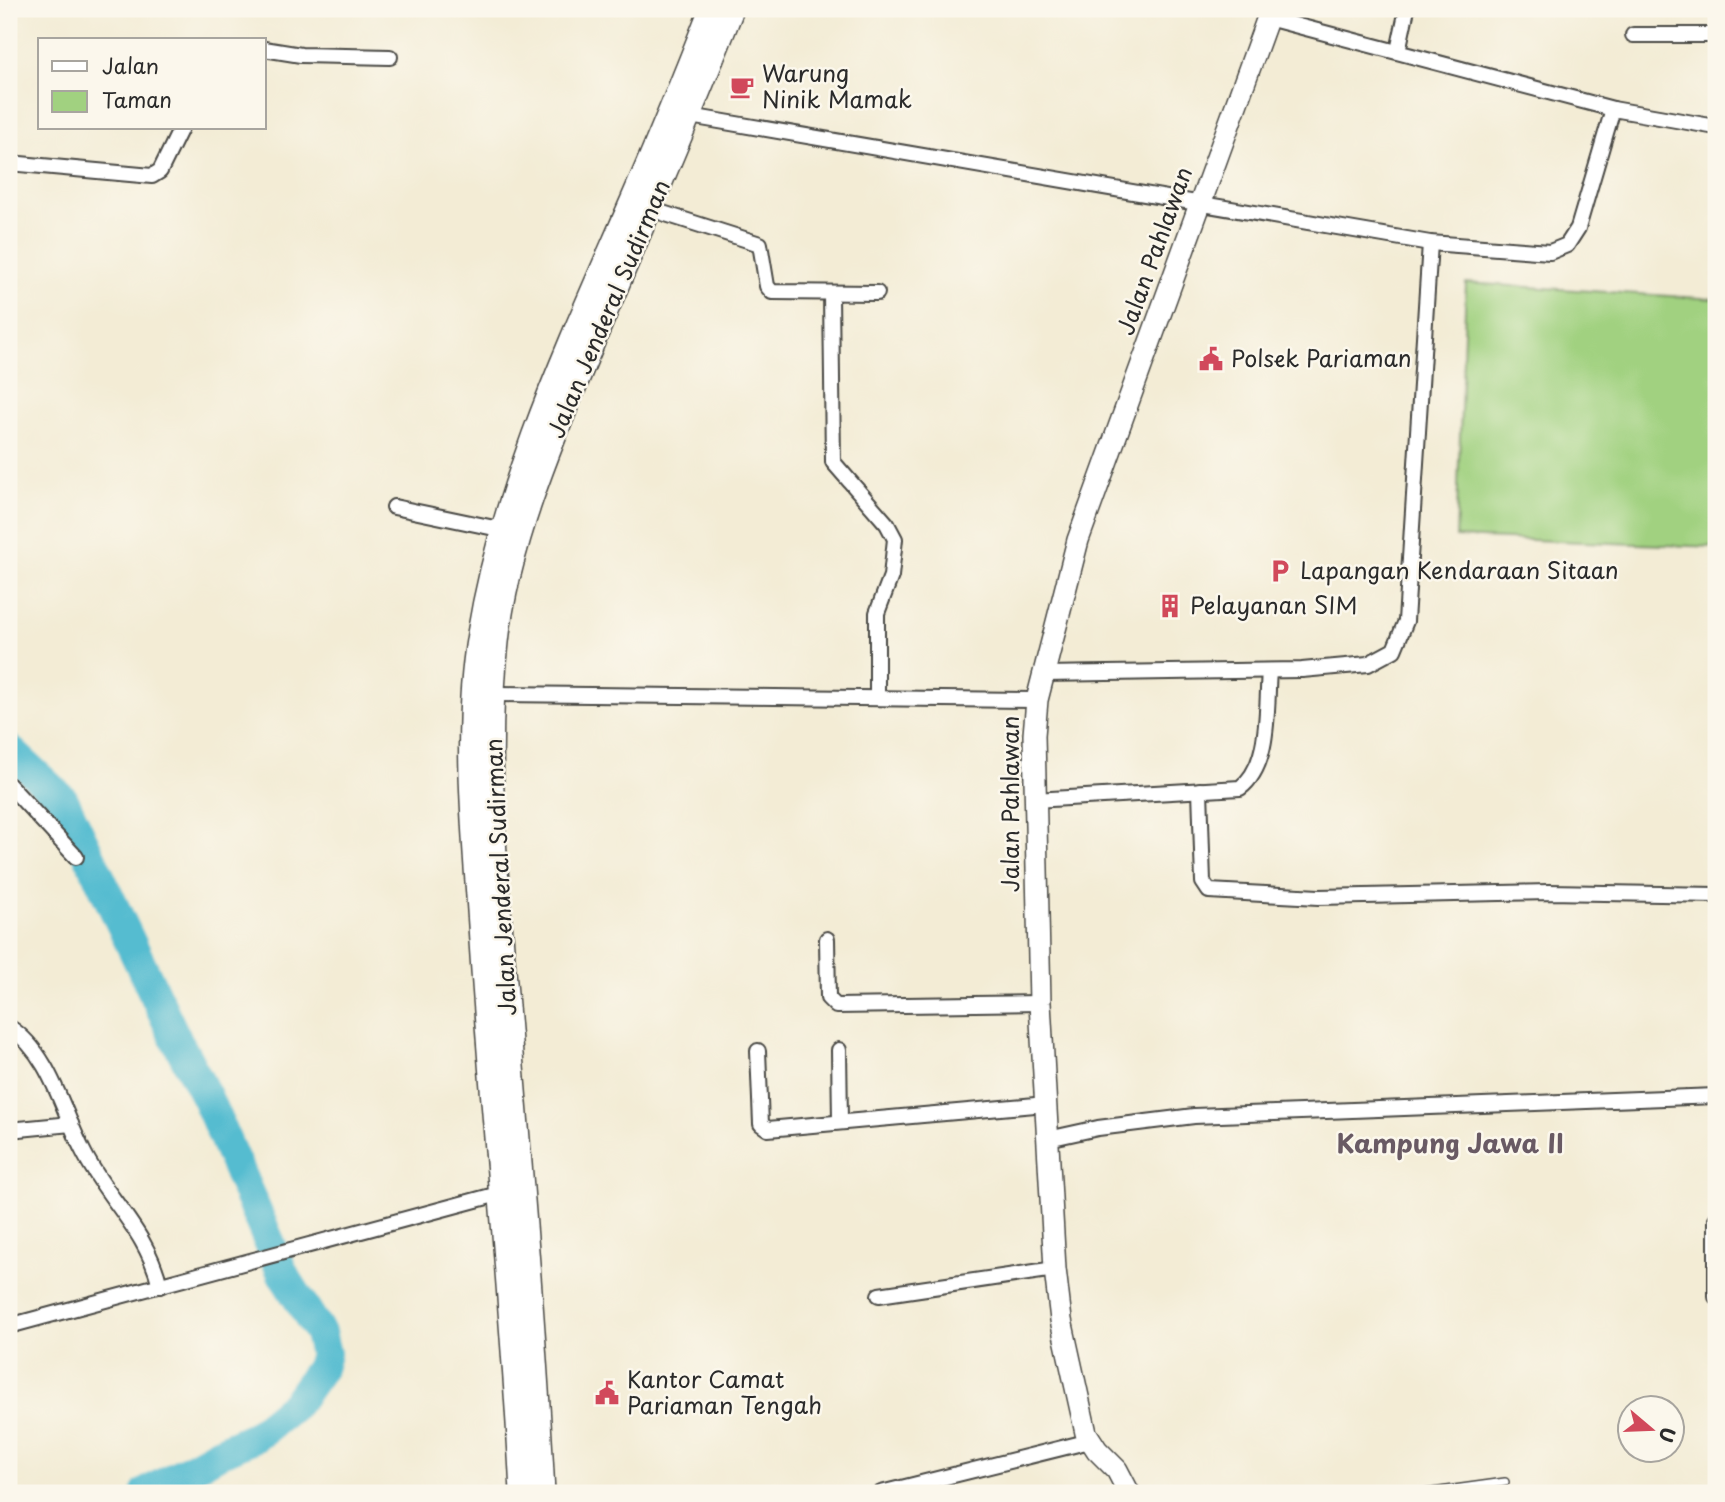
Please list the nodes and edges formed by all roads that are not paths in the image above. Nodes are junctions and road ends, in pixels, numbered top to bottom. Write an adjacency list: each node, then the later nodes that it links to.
1 (711, 9): 18 (main road, Jalan Jenderal Sudirman)
2 (732, 9): 11 (main road, Jalan Jenderal Sudirman)
3 (1407, 9): 8 (street)
4 (1269, 13): 8 (street); 15 (street, Jalan Pahlawan)
5 (1633, 35): 6 (street)
6 (1716, 35)
7 (266, 49): 9 (street)
8 (1398, 51): 10 (street)
9 (390, 57)
10 (1613, 109): 12 (street); 17 (street)
11 (690, 116): 15 (street); 16 (main road, Jalan Jenderal Sudirman)
12 (1716, 127)
13 (180, 130): 14 (street)
14 (9, 163)
15 (1200, 202): 17 (street); 24 (street, Jalan Pahlawan)
16 (650, 209): 18 (main road, Jalan Jenderal Sudirman); 19 (street)
17 (1430, 243): 23 (street)
18 (606, 284): 22 (main road, Jalan Jenderal Sudirman); 25 (main road, Jalan Jenderal Sudirman)
19 (831, 293): 20 (street); 26 (street)
20 (877, 293)
21 (394, 507): 22 (street)
22 (504, 530): 32 (main road, Jalan Jenderal Sudirman)
23 (1269, 671): 24 (street); 29 (street)
24 (1044, 674): 27 (street, Jalan Pahlawan)
25 (495, 694): 26 (street); 32 (main road, Jalan Jenderal Sudirman)
26 (877, 698): 27 (street)
27 (1037, 700): 30 (street, Jalan Pahlawan)
28 (9, 785): 31 (street)
29 (1200, 790): 30 (street); 33 (street)
30 (1034, 800): 35 (street, Jalan Pahlawan)
31 (76, 858)
32 (487, 879): 45 (main road, Jalan Jenderal Sudirman); 52 (main road, Jalan Jenderal Sudirman)
33 (1716, 895)
34 (827, 939): 35 (street)
35 (1040, 1003): 40 (street, Jalan Pahlawan)
36 (9, 1027): 42 (street)
37 (839, 1049): 41 (street)
38 (758, 1051): 41 (street)
39 (1716, 1096): 44 (street)
40 (1046, 1104): 41 (street); 44 (street, Jalan Pahlawan)
41 (841, 1121)
42 (71, 1124): 43 (street); 48 (street)
43 (9, 1130)
44 (1048, 1139): 47 (street, Jalan Pahlawan)
45 (502, 1193): 48 (street); 53 (main road, Jalan Jenderal Sudirman)
46 (1716, 1219): 50 (street)
47 (1055, 1269): 49 (street); 54 (street, Jalan Pahlawan)
48 (160, 1286): 51 (street)
49 (879, 1295)
50 (1716, 1297)
51 (9, 1326)
52 (534, 1334): 53 (main road); 57 (main road, Jalan Jenderal Sudirman)
53 (511, 1336): 56 (main road, Jalan Jenderal Sudirman)
54 (1090, 1441): 58 (street); 59 (street, Jalan Pahlawan)
55 (1504, 1482): 60 (lane)
56 (522, 1493)
57 (543, 1493)
58 (881, 1493)
59 (1129, 1493)
60 (1425, 1493)

